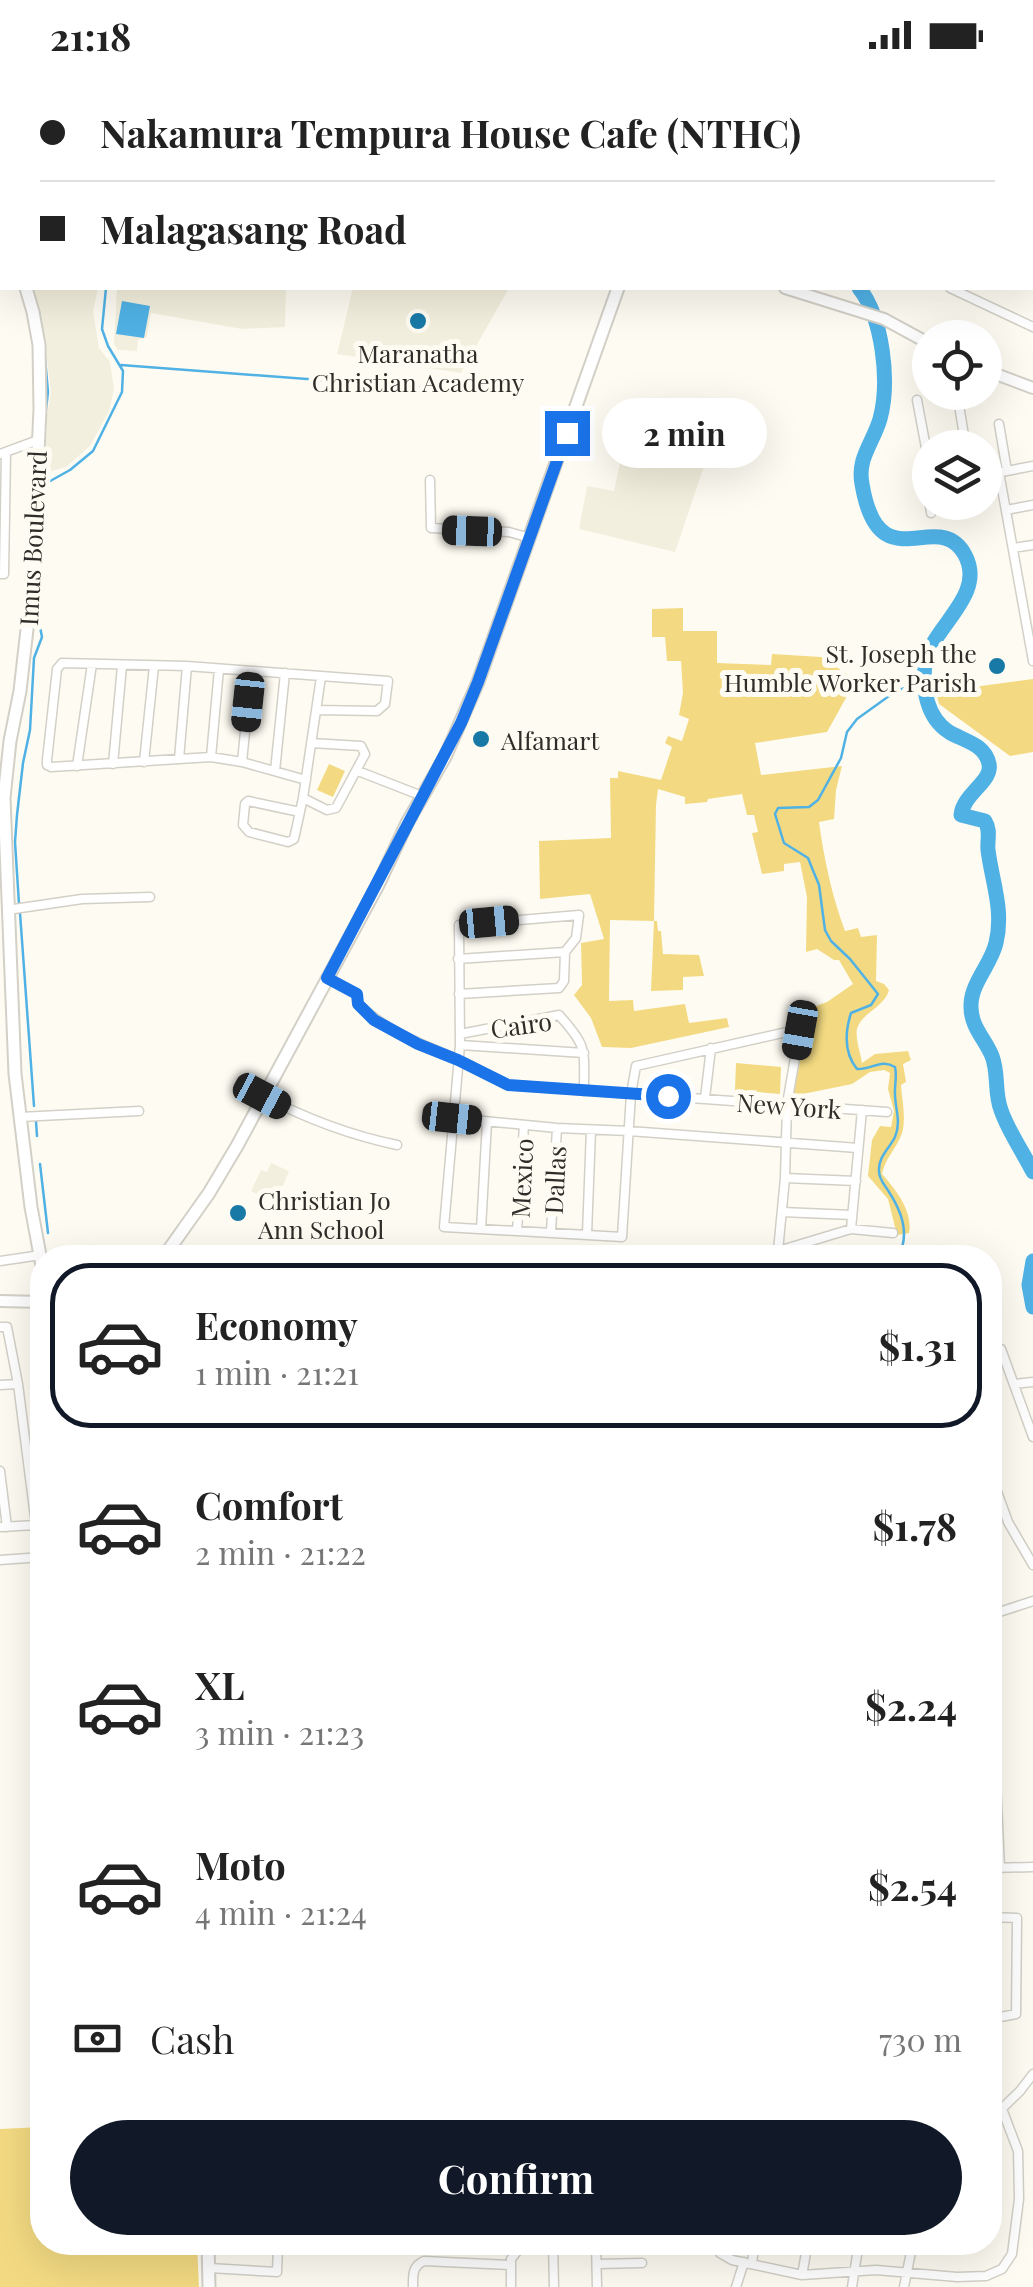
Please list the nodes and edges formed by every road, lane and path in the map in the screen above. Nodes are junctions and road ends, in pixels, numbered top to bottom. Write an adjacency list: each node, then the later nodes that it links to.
1 (27, 290): 10 (main road, Imus Boulevard)
2 (617, 290): 17 (main road)
3 (792, 290): 6 (street)
4 (954, 290): 5 (street)
5 (1033, 327)
6 (912, 335)
7 (1002, 376): 8 (street)
8 (1033, 388)
9 (998, 424): 13 (street)
10 (38, 440): 11 (street); 48 (main road, Imus Boulevard)
11 (3, 453): 20 (street)
12 (1033, 466): 13 (street)
13 (1003, 471): 16 (street)
14 (430, 480): 17 (street)
15 (1033, 505): 16 (street)
16 (1006, 510): 19 (street)
17 (530, 538): 44 (main road)
18 (1033, 545): 19 (street)
19 (1013, 548): 22 (street)
20 (0, 574)
21 (1033, 586): 22 (street)
22 (1020, 588): 23 (street)
23 (1030, 628): 24 (street)
24 (1033, 661)
25 (92, 664): 26 (street); 40 (street); 40 (street)
26 (122, 666): 27 (street); 39 (street)
27 (154, 666): 28 (street); 37 (street)
28 (187, 666): 29 (street); 36 (street)
29 (219, 670): 30 (street); 35 (street)
30 (252, 672): 31 (street); 38 (street)
31 (285, 673): 32 (street); 41 (street)
32 (321, 677): 33 (street); 33 (street)
33 (316, 710): 34 (street)
34 (311, 742): 42 (street); 43 (street)
35 (211, 757): 36 (street); 38 (street)
36 (180, 759): 37 (street)
37 (144, 762): 39 (street)
38 (242, 762): 41 (street)
39 (113, 764): 40 (street)
40 (77, 766)
41 (276, 771): 43 (street)
42 (358, 771): 44 (street); 45 (street)
43 (306, 780): 45 (street)
44 (422, 796): 51 (main road)
45 (303, 798): 46 (street)
46 (300, 812): 46 (street)
47 (150, 897): 48 (street)
48 (7, 910): 66 (main road, Imus Boulevard)
49 (565, 952): 50 (street); 50 (street); 52 (street)
50 (458, 960): 52 (street)
51 (327, 978): 57 (street, New York); 60 (main road)
52 (459, 994): 53 (street)
53 (460, 1034): 54 (street); 56 (street, Cairo)
54 (460, 1046): 56 (street); 57 (street)
55 (710, 1048): 59 (street); 61 (street); 62 (street)
56 (584, 1053): 58 (street, Cairo)
57 (458, 1060): 58 (street, New York); 67 (street)
58 (584, 1091): 59 (street, New York)
59 (631, 1094): 61 (street, New York); 72 (street)
60 (262, 1096): 74 (street); 87 (main road)
61 (705, 1098): 62 (street, New York)
62 (787, 1104): 63 (street, New York); 73 (street)
63 (862, 1110): 65 (street, New York); 75 (street)
64 (138, 1111): 66 (street)
65 (887, 1112)
66 (20, 1117): 86 (main road, Imus Boulevard)
67 (452, 1118): 68 (street); 80 (street)
68 (487, 1122): 69 (street); 80 (street)
69 (524, 1125): 70 (street); 82 (street, Mexico)
70 (557, 1128): 71 (street); 83 (street, Dallas)
71 (592, 1130): 72 (street); 84 (street)
72 (629, 1131): 73 (street); 84 (street)
73 (787, 1144): 75 (street); 76 (street)
74 (397, 1145)
75 (858, 1148): 77 (street)
76 (785, 1178): 77 (street); 78 (street)
77 (856, 1181): 79 (street)
78 (782, 1212): 79 (street); 88 (street)
79 (852, 1216): 81 (street)
80 (481, 1228): 82 (street)
81 (852, 1229): 85 (street); 89 (street)
82 (518, 1231): 83 (street)
83 (551, 1232): 84 (street)
84 (586, 1234)
85 (893, 1234)
86 (39, 1245)
87 (172, 1245)
88 (779, 1245)
89 (798, 1245)
90 (30, 1260): 91 (street)
91 (0, 1261)
92 (0, 1301): 93 (street)
93 (30, 1302)
94 (0, 1328): 96 (street)
95 (1002, 1349): 100 (street)
96 (13, 1355): 97 (street); 99 (street)
97 (0, 1356)
98 (1033, 1382): 100 (street)
99 (18, 1384): 101 (street); 104 (street)
100 (1014, 1384): 102 (street)
101 (0, 1386)
102 (1033, 1437)
103 (0, 1470): 107 (street)
104 (30, 1478)
105 (1002, 1505): 108 (street)
106 (30, 1525): 107 (street)
107 (4, 1527)
108 (1030, 1550): 111 (street)
109 (30, 1558): 110 (street)
110 (0, 1560)
111 (1033, 1564)
112 (1033, 1600): 113 (street)
113 (1002, 1611)
114 (1033, 1867): 115 (street)
115 (1002, 1868)
116 (1002, 1917): 117 (street)
117 (1002, 2017)
118 (1033, 2074): 119 (street)
119 (1002, 2109): 138 (street)
120 (208, 2255): 134 (main road)
121 (278, 2255): 134 (street)
122 (514, 2255): 133 (street)
123 (553, 2255): 142 (street)
124 (596, 2255): 132 (street)
125 (724, 2255): 131 (street)
126 (751, 2255): 131 (street)
127 (806, 2255): 137 (street)
128 (857, 2255): 135 (street)
129 (910, 2255): 136 (street)
130 (642, 2263): 132 (street)
131 (748, 2263): 137 (street); 144 (street)
132 (596, 2264): 143 (street)
133 (510, 2265): 140 (street); 141 (street)
134 (208, 2268): 139 (main road)
135 (854, 2271): 136 (street); 137 (street); 145 (street)
136 (906, 2271): 138 (street); 146 (street)
137 (802, 2275)
138 (957, 2282)
139 (209, 2287)
140 (413, 2287)
141 (511, 2287)
142 (554, 2287)
143 (597, 2287)
144 (736, 2287)
145 (852, 2287)
146 (904, 2287)

